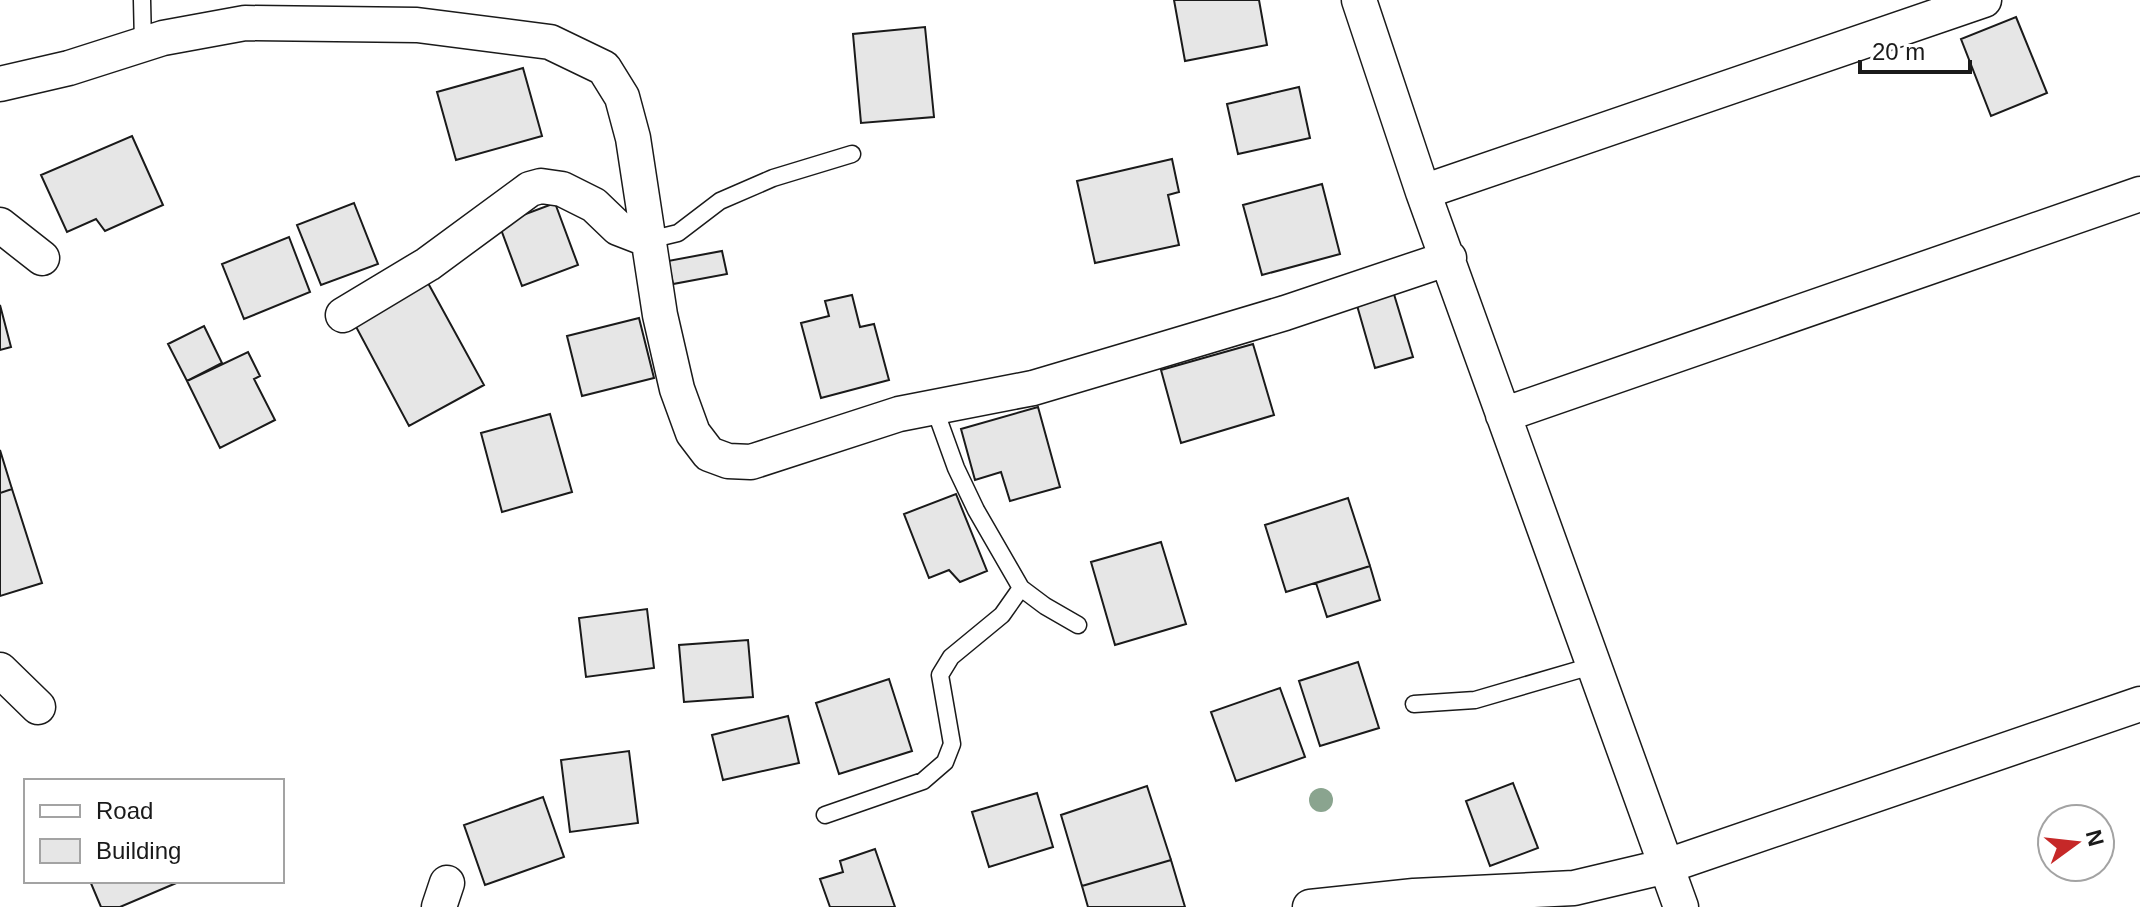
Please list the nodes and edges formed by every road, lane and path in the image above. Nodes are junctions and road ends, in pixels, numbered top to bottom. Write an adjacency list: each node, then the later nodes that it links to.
1 (142, 0): 4 (lane)
2 (1359, 0): 7 (street)
3 (1984, 0): 7 (street)
4 (143, 44): 5 (street); 10 (street)
5 (0, 84)
6 (852, 154): 10 (lane)
7 (1423, 192): 12 (street)
8 (2140, 194): 15 (street)
9 (0, 225): 11 (street)
10 (649, 240): 13 (street); 14 (street)
11 (42, 258)
12 (1449, 258): 14 (street); 15 (street)
13 (343, 315)
14 (934, 407): 16 (lane)
15 (1503, 415): 18 (street)
16 (1021, 588): 17 (lane); 23 (lane)
17 (1078, 625)
18 (1595, 665): 20 (lane); 24 (street)
19 (0, 670): 22 (street)
20 (1414, 704)
21 (2140, 704): 24 (street)
22 (38, 707)
23 (825, 815)
24 (1667, 866): 25 (street); 27 (street)
25 (1562, 898): 26 (street)
26 (1310, 907)
27 (1681, 907)

